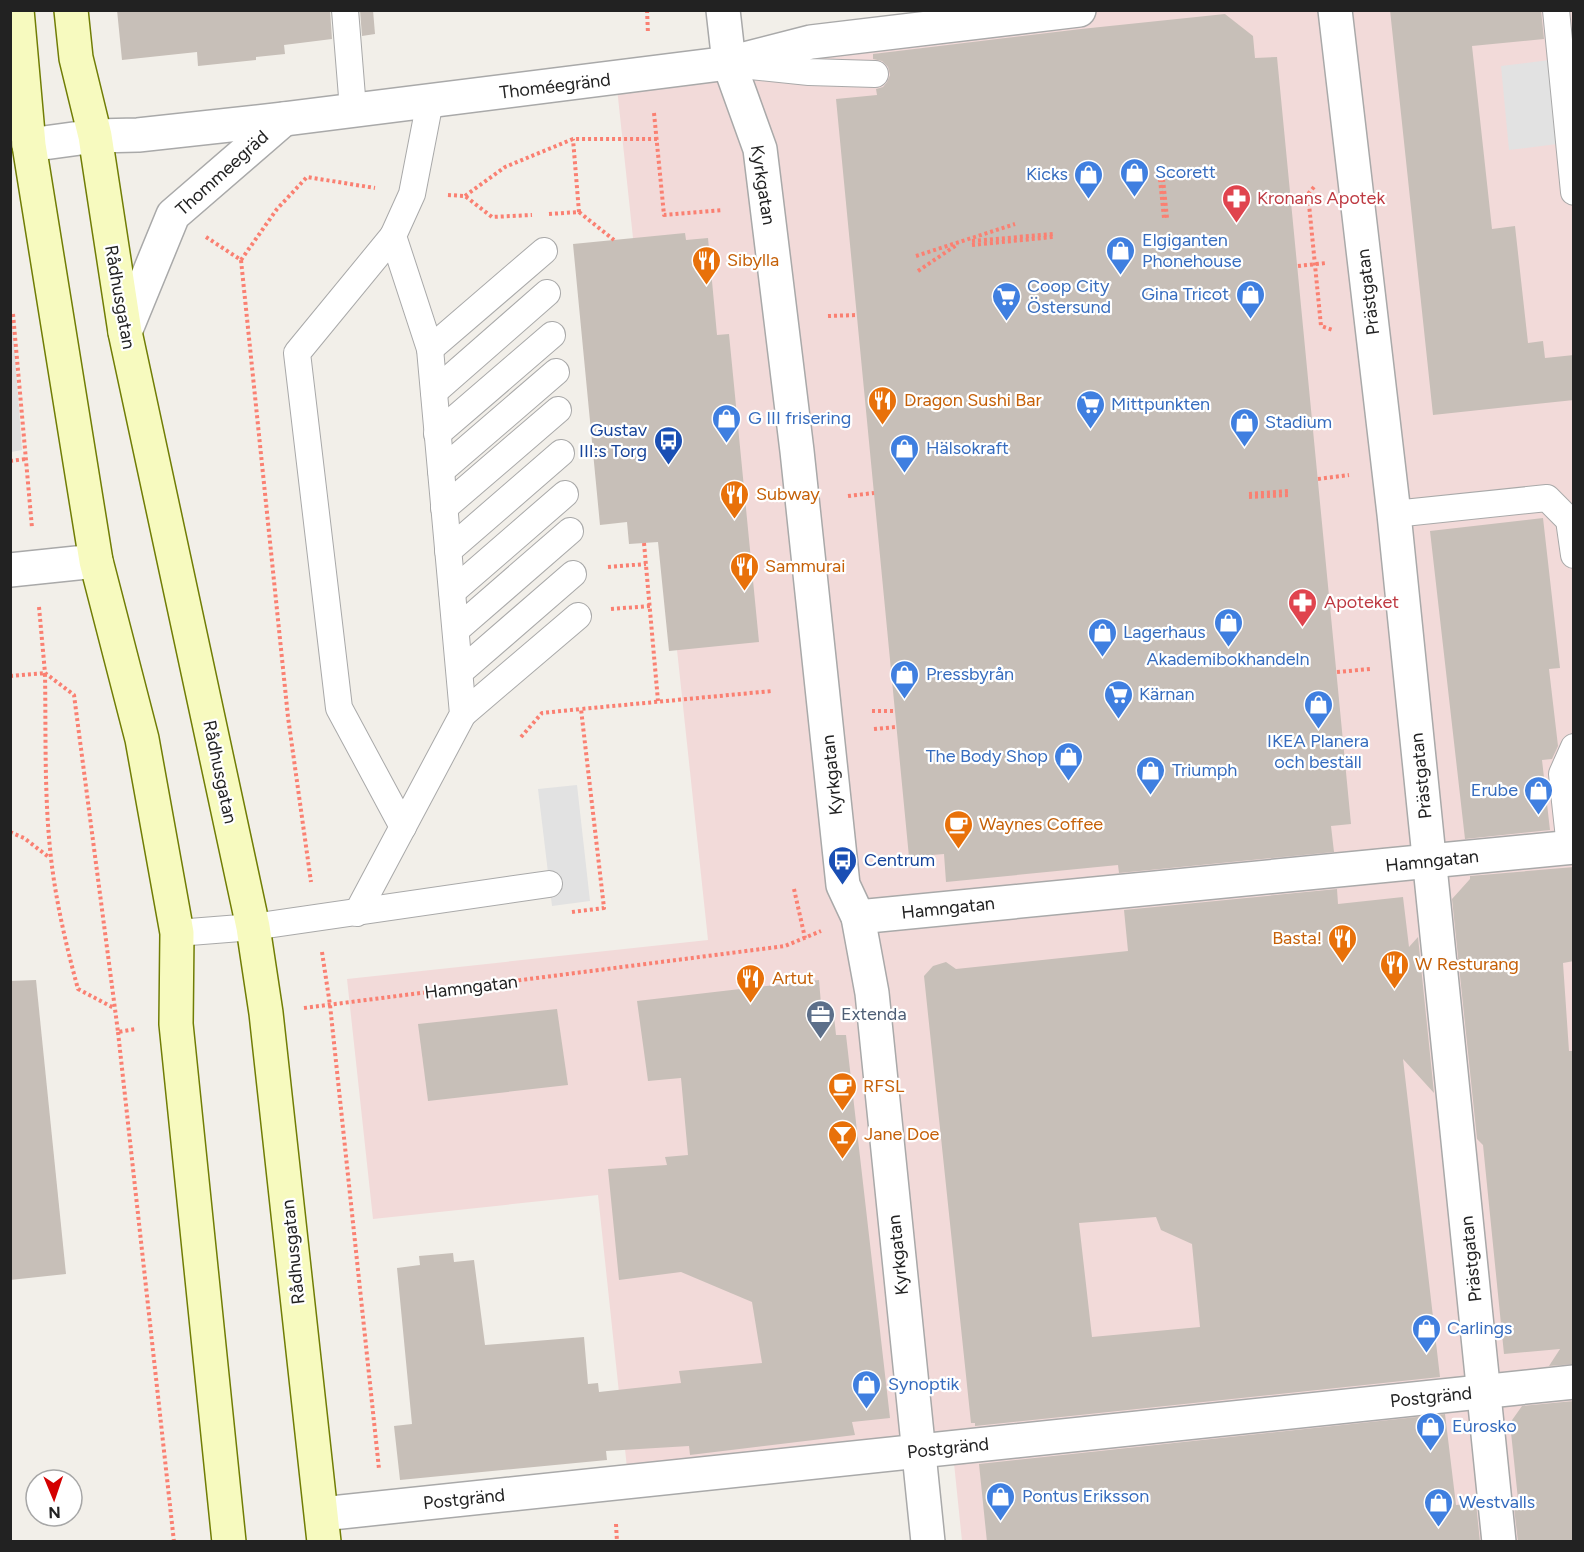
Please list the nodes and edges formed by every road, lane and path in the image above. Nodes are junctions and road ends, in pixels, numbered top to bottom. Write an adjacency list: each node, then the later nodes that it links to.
1 (17, 10): 16 (main road)
2 (71, 10): 14 (main road, Rådhusgatan)
3 (345, 10): 12 (lane)
4 (723, 10): 8 (street, Kyrkgatan)
5 (1079, 10): 8 (street, Thoméegränd)
6 (1335, 10): 56 (street, Prästgatan)
7 (1556, 10): 18 (lane)
8 (729, 63): 9 (street, Thoméegränd); 10 (lane); 92 (street, Kyrkgatan)
9 (650, 74): 11 (street, Thoméegränd); 15 (path)
10 (875, 74)
11 (430, 101): 12 (street, Thoméegränd); 26 (lane)
12 (353, 109): 13 (street, Thoméegränd)
13 (284, 118): 14 (street, Thoméegränd); 22 (street, Thommeegräd)
14 (95, 136): 16 (street, Thoméegränd); 39 (main road, Rådhusgatan)
15 (657, 139): 19 (path); 20 (path)
16 (29, 145): 61 (main road)
17 (1161, 179): 23 (path)
18 (1574, 192)
19 (465, 196)
20 (722, 210)
21 (579, 212): 27 (path)
22 (173, 216): 39 (street, Thommeegräd); 93 (path)
23 (1165, 218)
24 (1015, 224): 28 (path)
25 (1053, 235): 29 (path)
26 (393, 236): 41 (lane); 84 (lane)
27 (614, 240)
28 (963, 240): 31 (path); 34 (path)
29 (972, 243)
30 (544, 250): 41 (lane)
31 (916, 256)
32 (1325, 263): 33 (path)
33 (1298, 266)
34 (918, 271)
35 (547, 293): 43 (lane)
36 (12, 303): 47 (path)
37 (857, 315): 38 (path)
38 (828, 316)
39 (125, 332): 94 (main road, Rådhusgatan)
40 (552, 335): 45 (lane)
41 (430, 349): 43 (lane)
42 (556, 372): 49 (lane)
43 (434, 392): 45 (lane)
44 (558, 410): 55 (lane)
45 (437, 434): 49 (lane)
46 (561, 453): 59 (lane)
47 (26, 459): 48 (path); 64 (path)
48 (10, 461)
49 (441, 471): 55 (lane)
50 (1289, 493): 53 (path)
51 (565, 494): 66 (lane)
52 (874, 494): 54 (path)
53 (1249, 495)
54 (848, 496)
55 (444, 508): 59 (lane)
56 (1394, 514): 60 (lane); 88 (street, Prästgatan)
57 (570, 531): 70 (lane)
58 (644, 543): 62 (path)
59 (448, 551): 66 (lane)
60 (1574, 555)
61 (96, 561): 64 (street); 95 (main road)
62 (646, 564): 63 (path); 67 (path)
63 (604, 567)
64 (23, 568): 72 (path)
65 (573, 574): 71 (lane)
66 (452, 592): 70 (lane)
67 (650, 606): 68 (path); 75 (path)
68 (608, 609)
69 (578, 616): 79 (lane)
70 (456, 630): 71 (lane)
71 (460, 672): 79 (lane)
72 (45, 673): 73 (path); 87 (path); 98 (path)
73 (10, 676)
74 (772, 691): 75 (path)
75 (658, 701): 76 (path)
76 (581, 709): 82 (path); 89 (path)
77 (872, 711): 78 (path)
78 (895, 711)
79 (464, 714): 84 (lane)
80 (896, 727): 81 (path)
81 (874, 729)
82 (521, 737)
83 (1574, 747): 86 (lane)
84 (403, 827): 91 (lane)
85 (10, 832): 87 (path)
86 (1572, 847): 88 (street, Hamngatan)
87 (51, 858): 98 (path)
88 (1430, 861): 92 (street, Hamngatan); 102 (street, Prästgatan)
89 (546, 884): 91 (lane)
90 (794, 889): 96 (path)
91 (357, 913): 93 (lane)
92 (858, 917): 96 (path, Hamngatan); 103 (street, Kyrkgatan)
93 (316, 918): 94 (lane); 97 (path)
94 (253, 927): 95 (lane); 106 (main road, Rådhusgatan)
95 (177, 933): 99 (main road)
96 (805, 938): 97 (path, Hamngatan)
97 (330, 1005): 104 (path)
98 (115, 1009): 100 (path)
99 (177, 1024): 100 (path); 108 (main road)
100 (118, 1032): 107 (path)
101 (1574, 1382): 102 (street, Postgränd)
102 (1485, 1392): 103 (street, Postgränd); 111 (street, Prästgatan)
103 (918, 1451): 106 (street, Postgränd); 110 (street, Kyrkgatan)
104 (380, 1480)
105 (616, 1522): 109 (path)
106 (323, 1528)
107 (174, 1542)
108 (229, 1542)
109 (617, 1542)
110 (928, 1542)
111 (1499, 1542)

